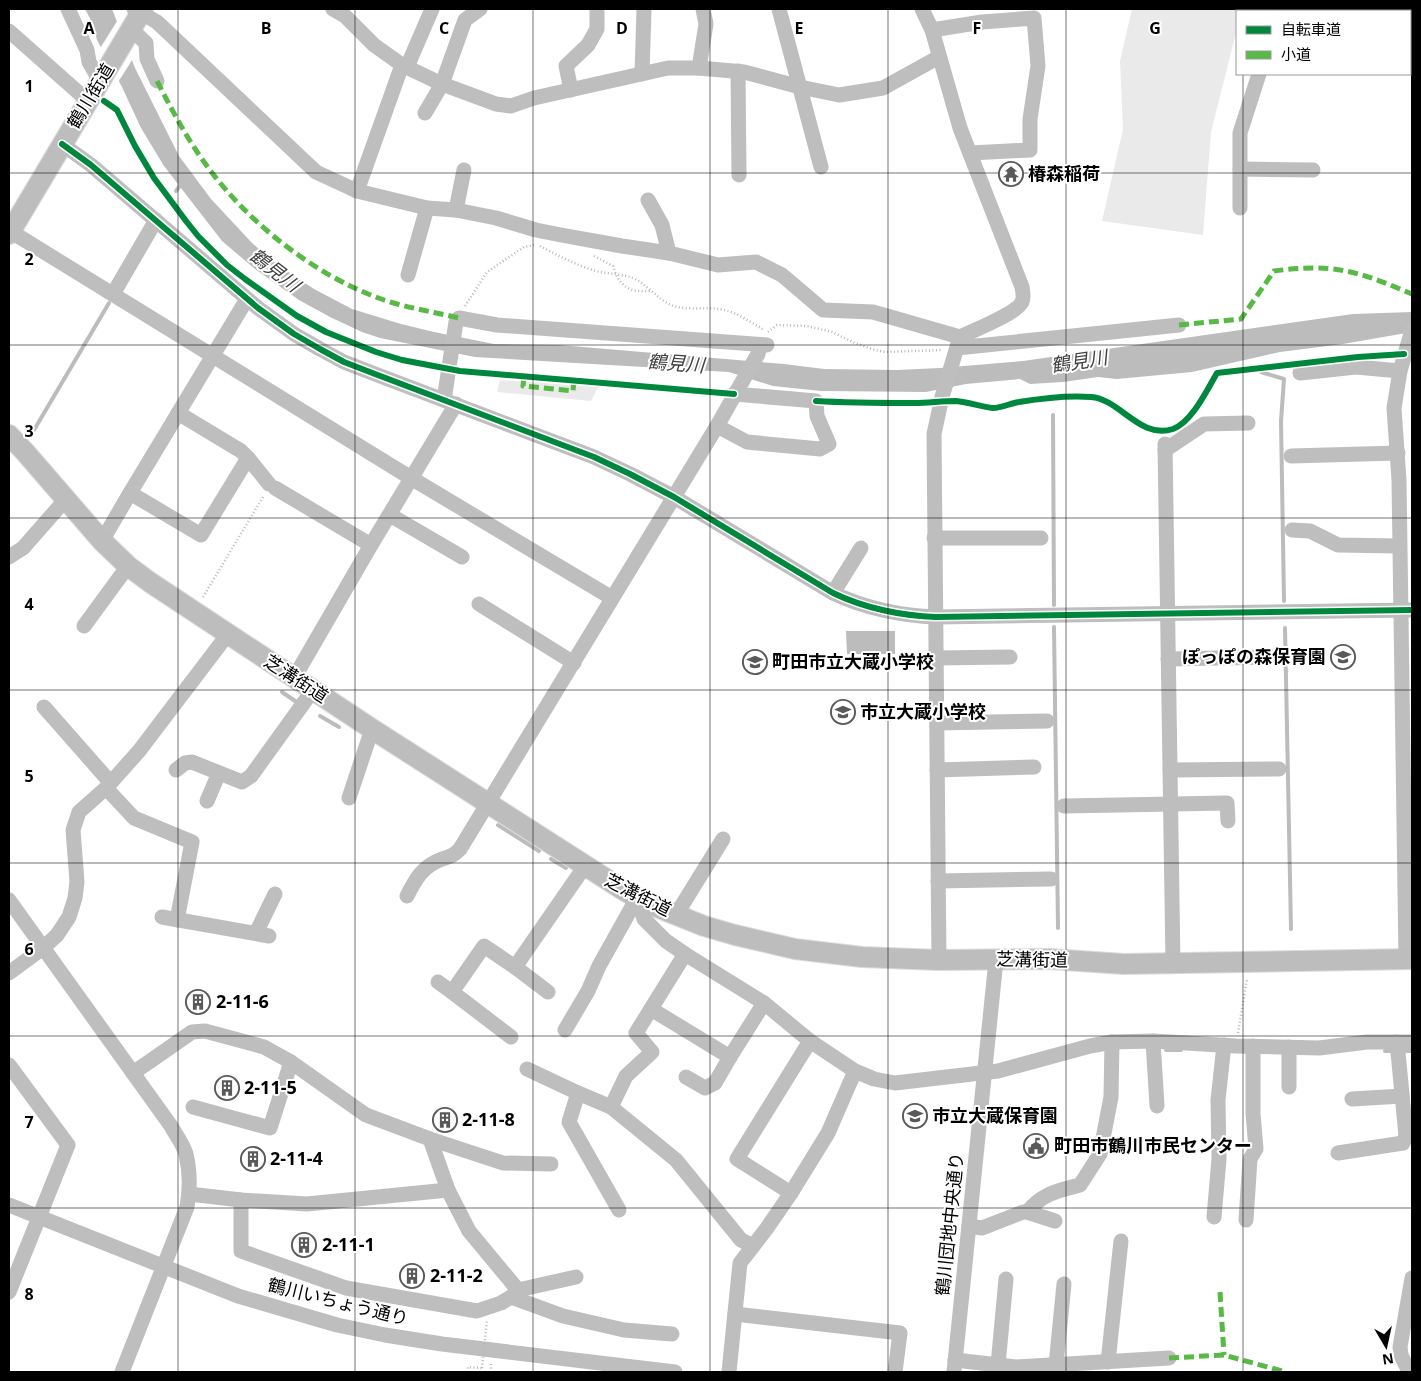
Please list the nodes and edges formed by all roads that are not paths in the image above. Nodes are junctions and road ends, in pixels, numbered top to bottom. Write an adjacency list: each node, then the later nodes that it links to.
1 (68, 9): 20 (street)
2 (432, 9): 15 (street)
3 (480, 9): 22 (street)
4 (597, 9): 24 (street)
5 (644, 9): 18 (street)
6 (703, 9): 16 (street)
7 (779, 9): 23 (street)
8 (922, 9): 12 (street)
9 (342, 11): 15 (street)
10 (1036, 13): 12 (street); 28 (street)
11 (136, 18): 20 (main road, 鶴川街道); 21 (street); 34 (street)
12 (932, 30): 14 (street)
13 (9, 31): 25 (street)
14 (939, 57): 23 (street); 28 (street)
15 (405, 66): 22 (street); 34 (street)
16 (699, 68): 17 (street); 18 (street)
17 (738, 71): 23 (street); 33 (street)
18 (642, 74): 24 (street)
19 (1259, 75): 30 (street)
20 (101, 79): 25 (main road, 鶴川街道)
21 (157, 80)
22 (442, 84): 24 (street); 26 (street)
23 (800, 87): 29 (street)
24 (571, 90)
25 (88, 101): 27 (main road, 鶴川街道)
26 (425, 113)
27 (62, 144): 39 (street); 40 (main road, 鶴川街道)
28 (970, 153): 47 (street)
29 (822, 167)
30 (1240, 169): 32 (street); 37 (street)
31 (464, 170): 38 (street)
32 (1313, 170)
33 (739, 174)
34 (357, 191): 36 (street)
35 (648, 200): 41 (street)
36 (427, 208): 38 (street); 42 (street)
37 (1240, 208)
38 (456, 210): 41 (street)
39 (156, 220): 43 (street); 44 (street)
40 (10, 232): 43 (street)
41 (669, 253): 47 (street)
42 (408, 274)
43 (113, 294): 49 (street)
44 (247, 299): 49 (street); 53 (street)
45 (1179, 325): 47 (street)
46 (1412, 330): 48 (street)
47 (957, 346): 68 (street)
48 (1407, 352): 50 (street)
49 (212, 356): 54 (street); 61 (street)
50 (1400, 371): 51 (street); 58 (street)
51 (1300, 373)
52 (735, 392): 53 (street); 56 (street); 56 (street)
53 (450, 402): 61 (street); 64 (street)
54 (178, 413): 60 (street); 63 (street)
55 (1248, 423): 81 (street)
56 (717, 426): 64 (street)
57 (10, 438): 65 (main road, 芝溝街道)
58 (1398, 453): 59 (street); 62 (street)
59 (1291, 456)
60 (248, 458): 63 (street); 71 (street)
61 (412, 478): 66 (street); 78 (street)
62 (1405, 480): 73 (street)
63 (130, 493): 70 (street)
64 (674, 497): 77 (street); 78 (street)
65 (66, 500): 70 (main road, 芝溝街道); 74 (street)
66 (390, 515): 71 (street); 75 (street)
67 (1292, 530): 73 (street)
68 (934, 538): 69 (street); 82 (street)
69 (1041, 538)
70 (102, 541): 76 (main road, 芝溝街道)
71 (371, 545): 90 (street)
72 (861, 548): 77 (street)
73 (1404, 549): 80 (street)
74 (9, 557)
75 (462, 557)
76 (128, 566): 83 (street); 84 (main road, 芝溝街道)
77 (834, 593): 82 (street)
78 (612, 598): 89 (street)
79 (479, 604): 89 (street)
80 (1407, 610): 81 (street); 111 (street)
81 (1168, 613): 82 (street); 88 (street)
82 (936, 617): 87 (street)
83 (84, 626)
84 (228, 634): 90 (main road, 芝溝街道); 102 (street)
85 (1010, 657): 87 (street)
86 (1271, 657): 88 (street)
87 (936, 658): 94 (street)
88 (1168, 659): 100 (street)
89 (574, 663): 105 (street)
90 (294, 678): 91 (main road, 芝溝街道)
91 (313, 690): 95 (main road, 芝溝街道); 101 (street)
92 (44, 707): 102 (street)
93 (1047, 721): 94 (street)
94 (937, 723): 99 (street)
95 (372, 729): 103 (street); 105 (main road, 芝溝街道)
96 (1034, 767): 99 (street)
97 (1279, 769): 100 (street)
98 (176, 770): 101 (street)
99 (937, 770): 113 (street)
100 (1170, 770): 106 (street)
101 (219, 772): 104 (street)
102 (108, 785): 120 (street); 121 (street)
103 (349, 798)
104 (207, 801)
105 (487, 803): 110 (main road, 芝溝街道); 115 (street)
106 (1170, 804): 107 (street); 108 (street); 126 (street)
107 (1064, 806)
108 (1228, 821)
109 (723, 839): 118 (street)
110 (584, 866): 116 (main road, 芝溝街道); 127 (street)
111 (1409, 875): 123 (street)
112 (1051, 879): 113 (street)
113 (938, 882): 124 (street)
114 (275, 894): 120 (street)
115 (407, 896)
116 (637, 898): 118 (main road, 芝溝街道); 122 (street); 134 (street)
117 (9, 900): 121 (street)
118 (676, 915): 124 (main road, 芝溝街道)
119 (162, 917): 120 (street)
120 (177, 920)
121 (43, 948): 128 (street); 148 (street)
122 (684, 954): 132 (street); 133 (street)
123 (1409, 959): 126 (main road, 芝溝街道)
124 (939, 960): 125 (main road, 芝溝街道)
125 (996, 960): 126 (main road, 芝溝街道); 149 (street, 鶴川団地中央通り)
126 (1172, 964)
127 (515, 967): 130 (street); 131 (street)
128 (9, 973)
129 (438, 982): 130 (street)
130 (452, 992): 135 (street)
131 (548, 992)
132 (764, 1003): 136 (street); 143 (street)
133 (651, 1009): 143 (street); 157 (street)
134 (565, 1030)
135 (512, 1037)
136 (810, 1041): 147 (street); 162 (street)
137 (1153, 1041): 138 (street); 140 (street); 155 (street)
138 (1112, 1042): 149 (street); 167 (street)
139 (1405, 1042): 142 (street); 153 (street)
140 (1230, 1046): 141 (street); 169 (street)
141 (1253, 1046): 142 (street); 170 (street)
142 (1289, 1047): 151 (street)
143 (730, 1057): 150 (street)
144 (291, 1062): 148 (street); 156 (street); 158 (street)
145 (9, 1065): 168 (street)
146 (526, 1068): 152 (street)
147 (855, 1071): 149 (street); 162 (street)
148 (133, 1073): 163 (street)
149 (984, 1073): 172 (street, 鶴川団地中央通り)
150 (686, 1077)
151 (1289, 1086)
152 (578, 1093): 157 (street); 166 (street)
153 (1402, 1096): 154 (street); 159 (street)
154 (1352, 1099)
155 (1156, 1106)
156 (193, 1107)
157 (611, 1107): 174 (street)
158 (430, 1139): 160 (street); 161 (street)
159 (1338, 1153)
160 (551, 1164)
161 (448, 1190): 164 (street); 181 (street)
162 (791, 1192): 174 (street)
163 (189, 1194): 164 (street); 175 (street)
164 (241, 1200): 181 (street)
165 (9, 1205): 168 (street, 鶴川いちょう通り)
166 (618, 1210)
167 (1027, 1212): 171 (street); 172 (street)
168 (39, 1217): 175 (street, 鶴川いちょう通り); 180 (street)
169 (1214, 1217)
170 (1246, 1220)
171 (1055, 1221)
172 (969, 1226): 188 (street, 鶴川団地中央通り)
173 (1121, 1241): 185 (street)
174 (753, 1246): 182 (street)
175 (163, 1267): 189 (street); 190 (street, 鶴川いちょう通り)
176 (576, 1277): 181 (street)
177 (1412, 1278): 193 (street)
178 (1006, 1279): 186 (street)
179 (1064, 1284): 187 (street)
180 (9, 1292)
181 (515, 1294): 183 (street)
182 (735, 1314): 191 (street); 192 (street)
183 (672, 1334)
184 (1169, 1358): 185 (street)
185 (1108, 1362): 187 (street)
186 (998, 1365): 187 (street); 188 (street)
187 (1056, 1365)
188 (954, 1366)
189 (122, 1372)
190 (665, 1372)
191 (729, 1372)
192 (895, 1372)
193 (1409, 1372)

